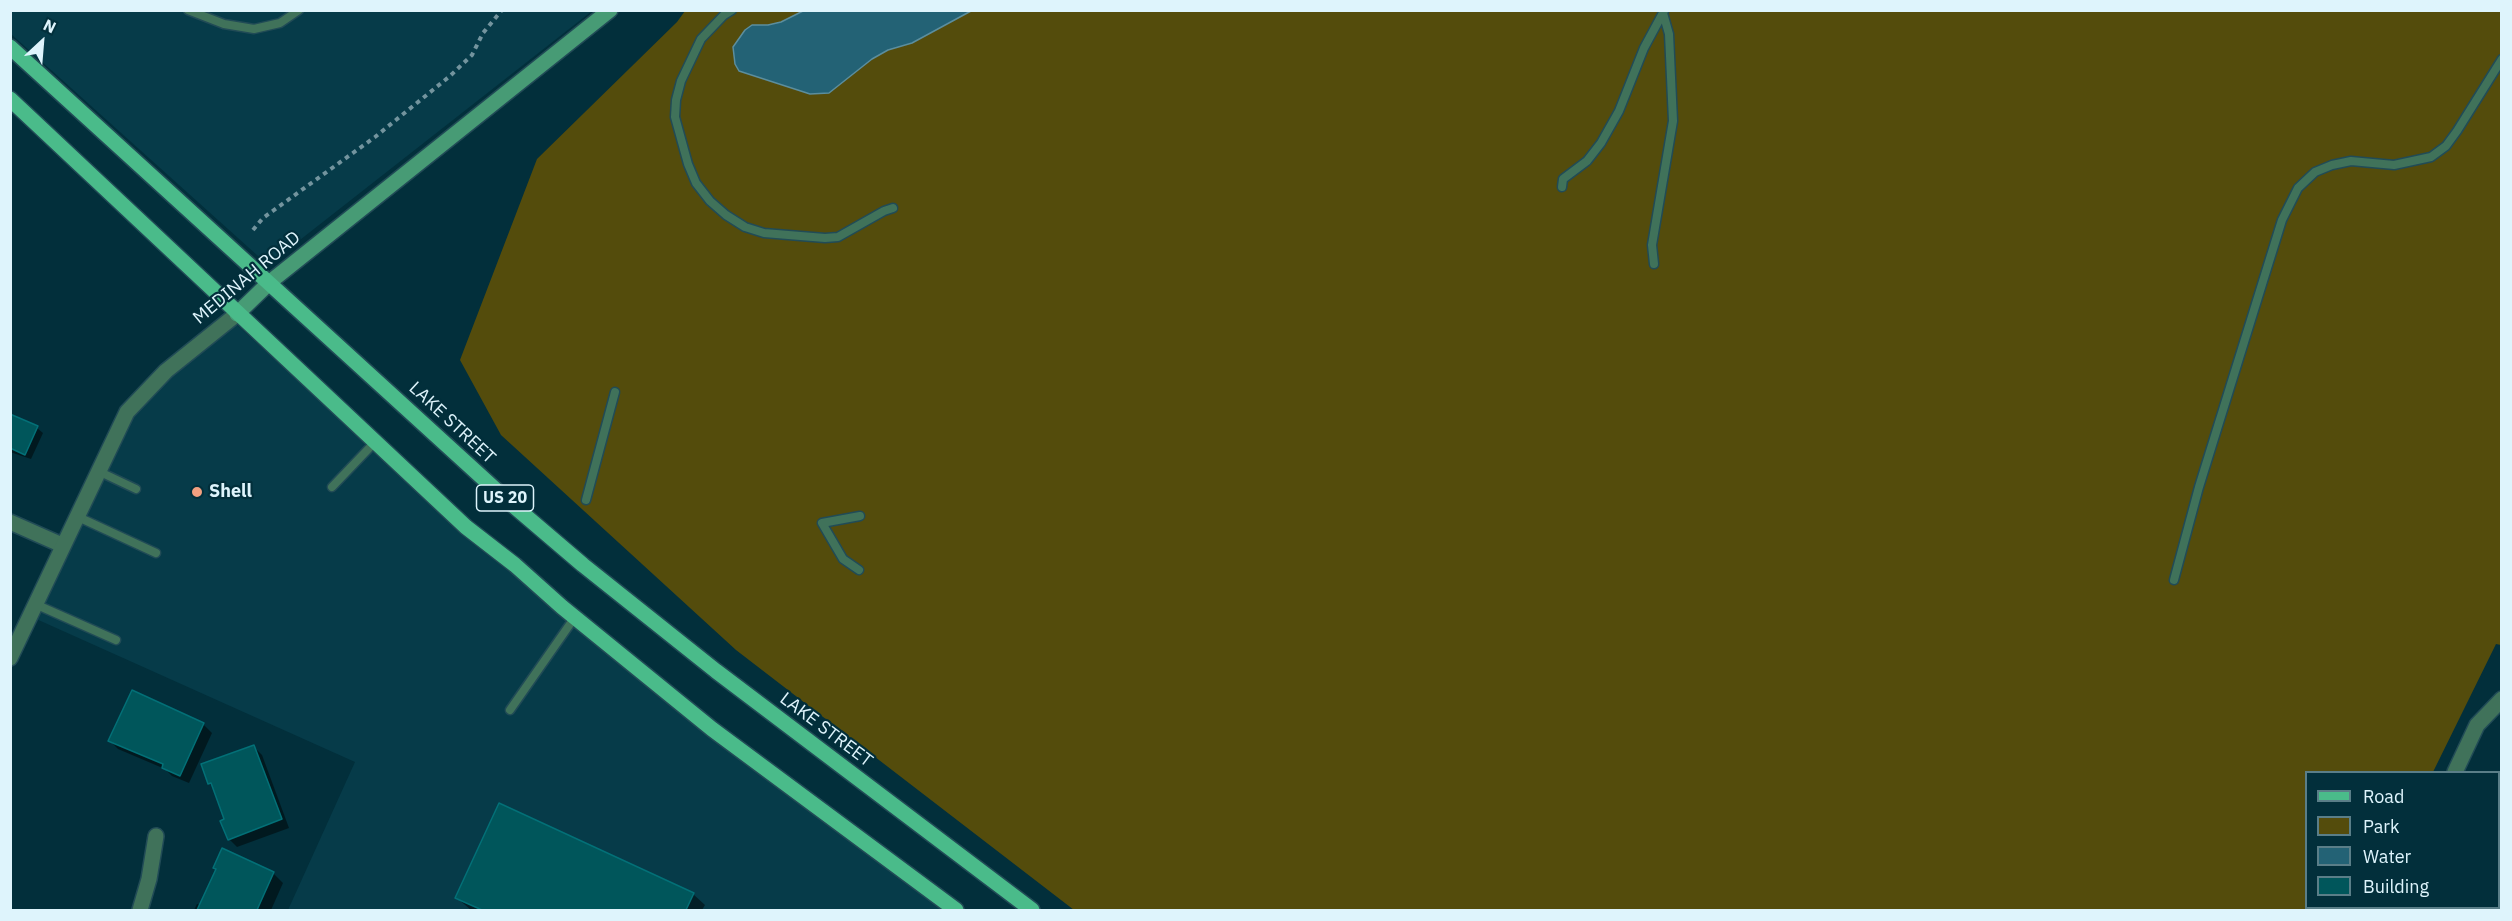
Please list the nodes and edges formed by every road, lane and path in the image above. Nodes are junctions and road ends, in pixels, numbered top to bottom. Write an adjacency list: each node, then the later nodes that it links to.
1 (188, 10): 2 (lane)
2 (299, 10)
3 (502, 10): 12 (path)
4 (610, 10): 14 (main road, MEDINAH ROAD)
5 (732, 10): 11 (lane)
6 (1664, 12): 10 (lane); 13 (lane)
7 (10, 46): 14 (main road, LAKE STREET / US 20)
8 (2502, 59): 28 (lane)
9 (10, 99): 15 (main road, US 20)
10 (1562, 187)
11 (892, 208)
12 (254, 230)
13 (1654, 264)
14 (270, 282): 15 (main road, MEDINAH ROAD); 39 (main road, LAKE STREET / US 20)
15 (237, 314): 17 (main road, US 20); 18 (street, MEDINAH ROAD)
16 (615, 392): 21 (lane)
17 (375, 442): 19 (lane); 30 (main road, US 20)
18 (98, 471): 20 (lane); 22 (street, MEDINAH ROAD)
19 (332, 487)
20 (136, 489)
21 (586, 500)
22 (76, 516): 25 (street, MEDINAH ROAD); 26 (lane)
23 (860, 516): 27 (lane)
24 (10, 522): 25 (street)
25 (63, 545): 29 (street, MEDINAH ROAD)
26 (156, 553)
27 (858, 570)
28 (2174, 580)
29 (35, 604): 31 (lane); 32 (street, MEDINAH ROAD)
30 (575, 617): 34 (lane); 38 (main road, US 20)
31 (116, 640)
32 (10, 658)
33 (2502, 699): 35 (street)
34 (510, 710)
35 (2455, 771)
36 (156, 836): 37 (street)
37 (140, 910)
38 (956, 910)
39 (1032, 910)

